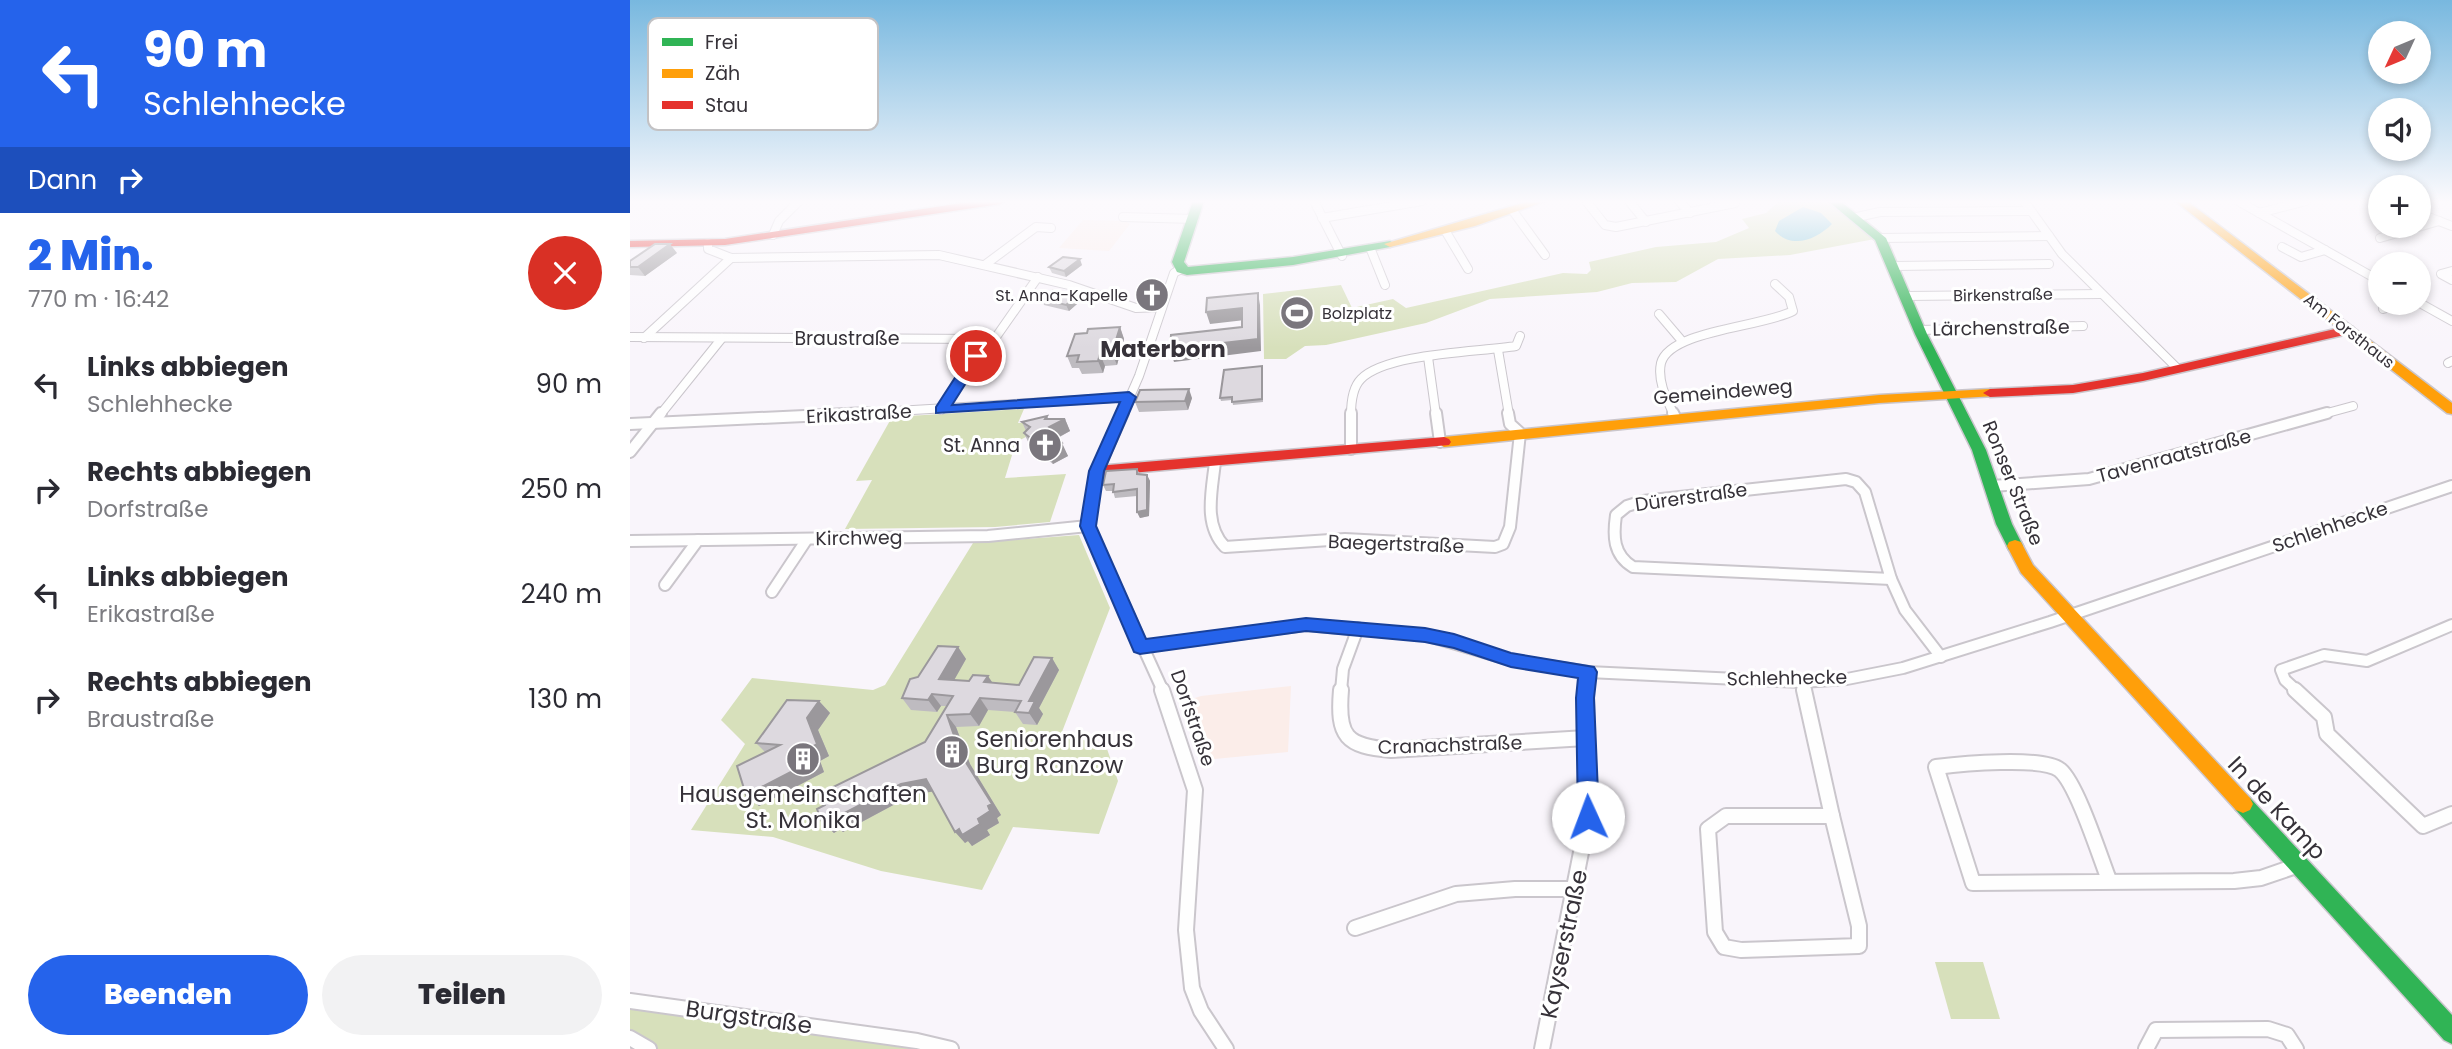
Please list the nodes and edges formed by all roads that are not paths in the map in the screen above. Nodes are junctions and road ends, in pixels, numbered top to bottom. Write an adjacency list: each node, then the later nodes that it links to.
1 (710, 250): 15 (street)
2 (1005, 250): 16 (street)
3 (1182, 250): 19 (street)
4 (1339, 250): 14 (street)
5 (1371, 250): 14 (street); 26 (street)
6 (1457, 250): 20 (street)
7 (1541, 250): 13 (street)
8 (1886, 250): 18 (street, Ronser Straße)
9 (2061, 250): 27 (street)
10 (2244, 250): 35 (street, Am Forsthaus)
11 (2288, 250): 12 (street)
12 (2325, 250): 22 (street)
13 (1545, 255)
14 (1342, 256): 19 (street)
15 (731, 258): 16 (street); 38 (street)
16 (986, 264): 23 (street)
17 (2049, 264): 18 (street)
18 (1895, 266): 28 (street, Ronser Straße)
19 (1181, 269): 29 (street)
20 (1468, 269)
21 (2452, 271): 24 (street)
22 (2368, 274)
23 (1038, 277): 29 (street); 41 (street)
24 (2452, 280)
25 (1776, 284): 40 (street)
26 (1385, 285)
27 (2100, 294): 28 (street, Birkenstraße); 44 (street)
28 (1906, 296): 34 (street, Ronser Straße)
29 (1162, 307): 46 (street)
30 (2431, 309): 32 (street)
31 (1659, 314): 40 (street)
32 (2452, 321)
33 (2083, 326): 34 (street, Lärchenstraße)
34 (1919, 330): 45 (street, Ronser Straße)
35 (2348, 330): 44 (street, Gemeindeweg); 49 (street, Am Forsthaus)
36 (1520, 336): 42 (street)
37 (630, 337): 38 (street, Braustraße)
38 (644, 338): 39 (street, Braustraße)
39 (722, 338): 41 (street, Braustraße); 52 (street)
40 (1682, 341): 50 (street)
41 (983, 344): 48 (street)
42 (1498, 350): 43 (street); 53 (street)
43 (1428, 357): 54 (street); 55 (street)
44 (2176, 367): 45 (street, Gemeindeweg)
45 (1952, 393): 50 (street, Gemeindeweg); 59 (street, Ronser Straße)
46 (1129, 397): 48 (street, Erikastraße); 58 (street)
47 (2353, 406): 59 (street, Tavenraatstraße)
48 (941, 410): 52 (street, Erikastraße)
49 (2452, 411)
50 (1675, 417): 53 (street, Gemeindeweg)
51 (630, 424): 52 (street, Erikastraße)
52 (653, 424): 56 (street)
53 (1520, 433): 54 (street, Gemeindeweg); 57 (street, Baegertstraße)
54 (1440, 442): 55 (street, Gemeindeweg)
55 (1351, 449): 57 (street, Gemeindeweg)
56 (630, 452)
57 (1215, 462): 58 (street, Gemeindeweg)
58 (1097, 471): 61 (street)
59 (1992, 486): 68 (street, Ronser Straße)
60 (2452, 486): 68 (street, Schlehhecke)
61 (1088, 526): 62 (street, Kirchweg); 71 (street, Dorfstraße)
62 (807, 539): 63 (street, Kirchweg); 67 (street)
63 (698, 540): 64 (street, Kirchweg); 66 (street)
64 (630, 541)
65 (1891, 579): 65 (street, Dürerstraße); 72 (street, Dürerstraße)
66 (665, 584)
67 (772, 592)
68 (2068, 616): 72 (street, Schlehhecke); 78 (street, In de Kamp)
69 (2452, 625): 76 (street)
70 (1358, 628): 71 (street, Schlehhecke); 73 (street, Schlehhecke); 75 (street, Cranachstraße)
71 (1140, 647): 87 (street, Dorfstraße)
72 (1941, 657): 74 (street, Schlehhecke)
73 (1588, 672): 74 (street, Schlehhecke); 75 (street, Kayserstraße)
74 (1802, 681): 77 (street)
75 (1586, 738): 80 (street, Kayserstraße)
76 (2452, 814)
77 (1832, 816): 77 (street)
78 (2299, 864): 79 (street); 83 (street, In de Kamp)
79 (2109, 880): 79 (street)
80 (1576, 889): 81 (street); 88 (street, Kayserstraße)
81 (1355, 928)
82 (630, 1001): 86 (street, Burgstraße)
83 (2452, 1032)
84 (630, 1038): 85 (street)
85 (649, 1049)
86 (951, 1049)
87 (1226, 1049)
88 (1542, 1049)
89 (2146, 1049): 90 (street)
90 (2296, 1049)

